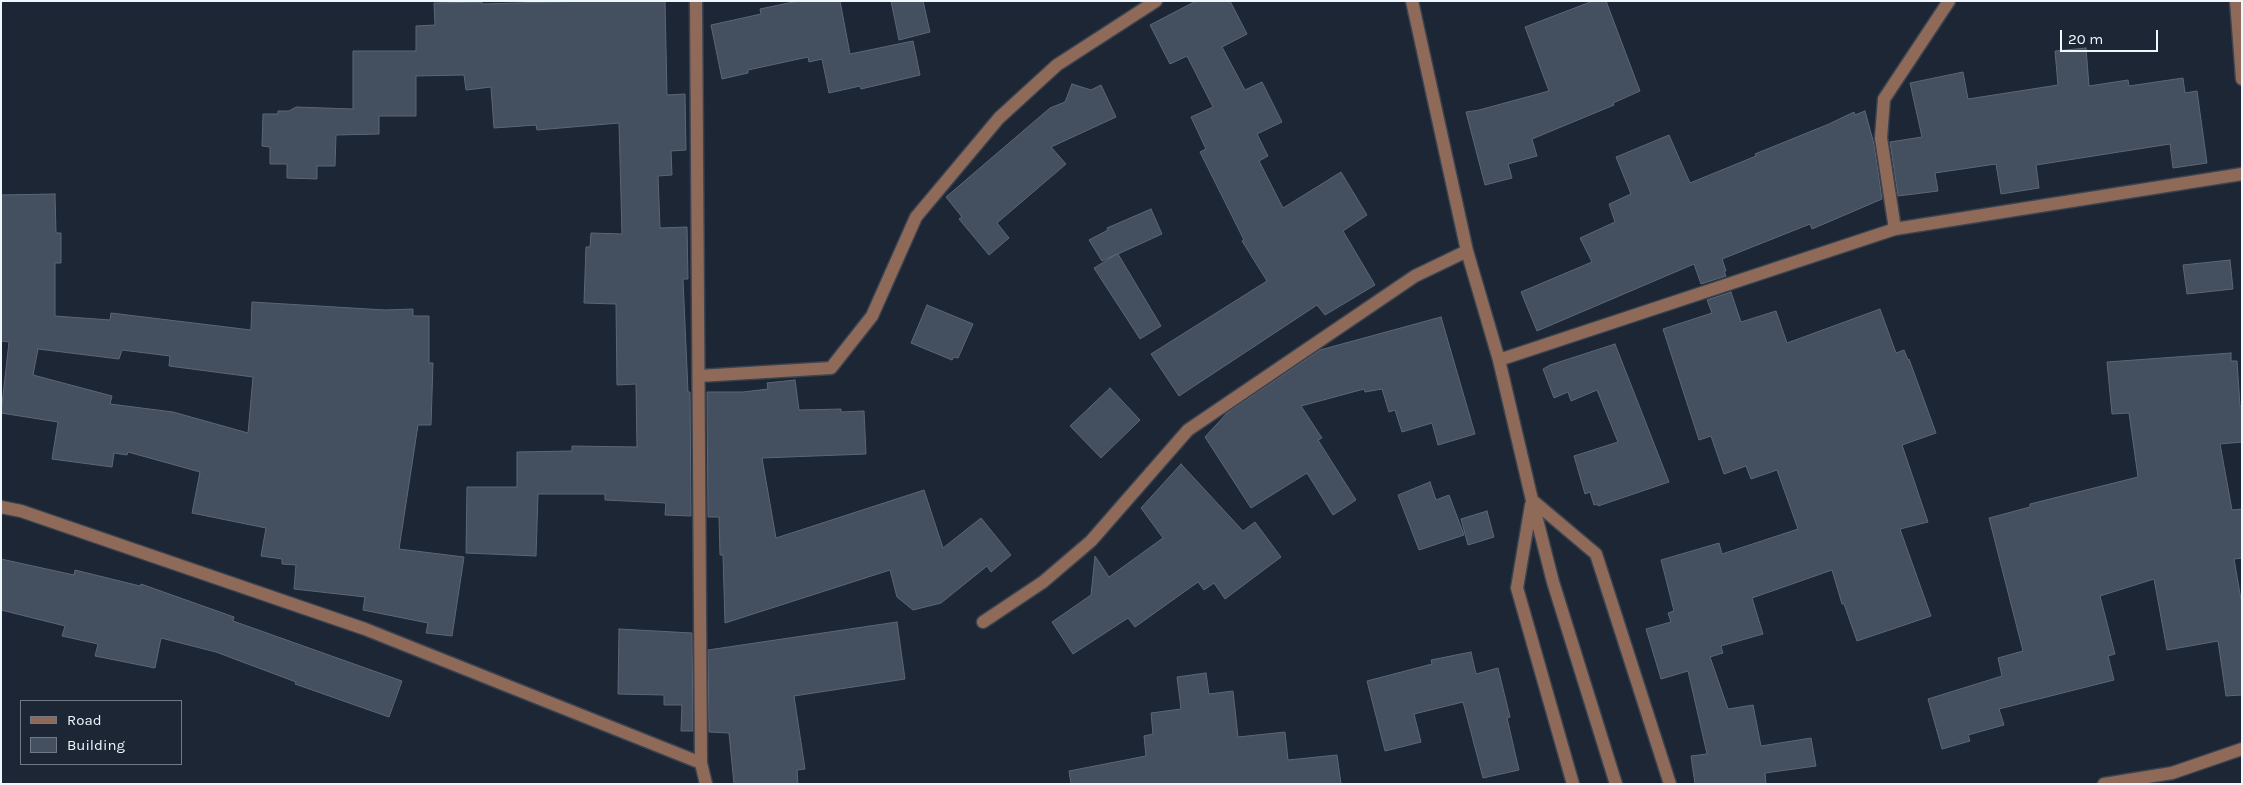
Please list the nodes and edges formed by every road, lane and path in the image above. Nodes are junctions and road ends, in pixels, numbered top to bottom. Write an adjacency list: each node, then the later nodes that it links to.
1 (696, 1): 11 (street)
2 (1156, 1): 11 (street)
3 (1412, 1): 9 (street)
4 (1948, 1): 8 (street)
5 (2236, 1): 6 (street)
6 (2242, 79)
7 (2242, 174): 8 (street)
8 (1895, 229): 10 (street)
9 (1467, 251): 10 (street); 14 (street)
10 (1499, 360): 12 (street)
11 (699, 376): 16 (street)
12 (1532, 500): 17 (street); 19 (street); 20 (street)
13 (1, 506): 16 (street)
14 (983, 622)
15 (2242, 749): 21 (street)
16 (701, 763): 18 (street)
17 (1615, 780)
18 (706, 784)
19 (1573, 784)
20 (1670, 784)
21 (2104, 784)

